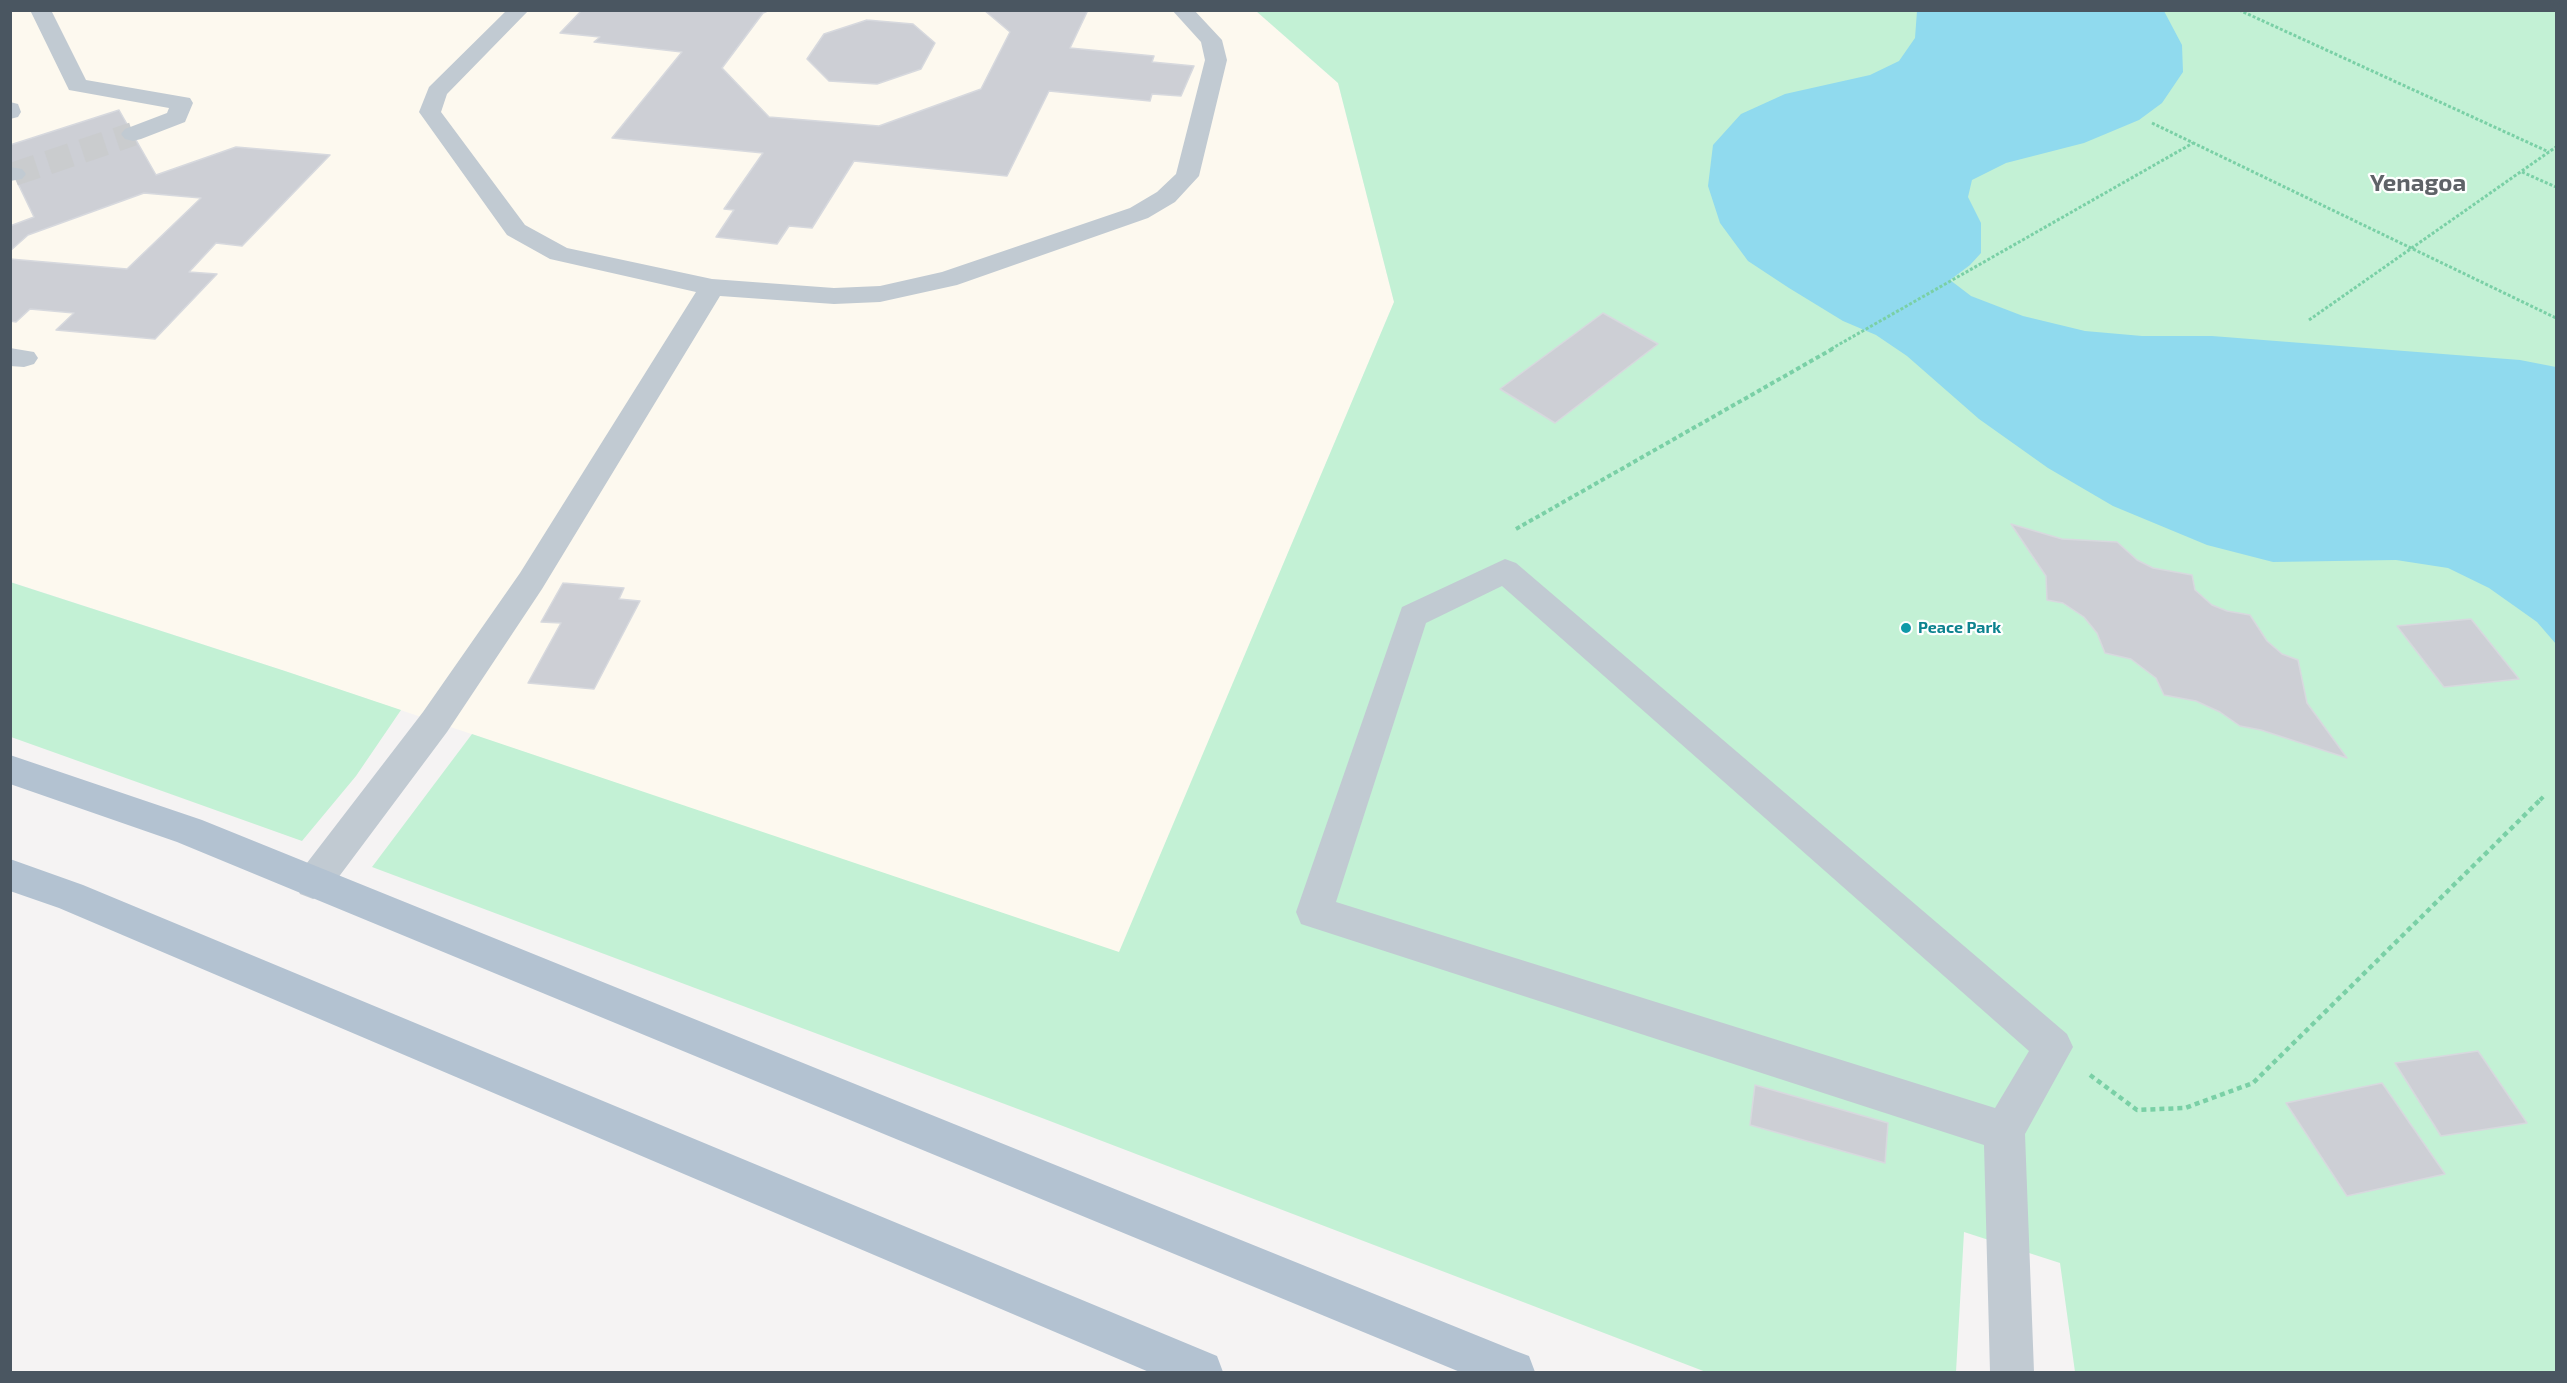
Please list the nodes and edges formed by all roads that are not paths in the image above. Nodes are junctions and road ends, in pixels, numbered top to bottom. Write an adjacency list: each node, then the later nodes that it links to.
1 (40, 10): 4 (lane)
2 (519, 10): 5 (lane)
3 (1182, 10): 5 (lane)
4 (133, 134)
5 (712, 287): 8 (lane)
6 (10, 769): 8 (main road)
7 (10, 875): 10 (main road)
8 (313, 883): 11 (main road)
9 (2004, 1131): 9 (lane); 12 (lane)
10 (1201, 1372)
11 (1513, 1372)
12 (2012, 1372)

